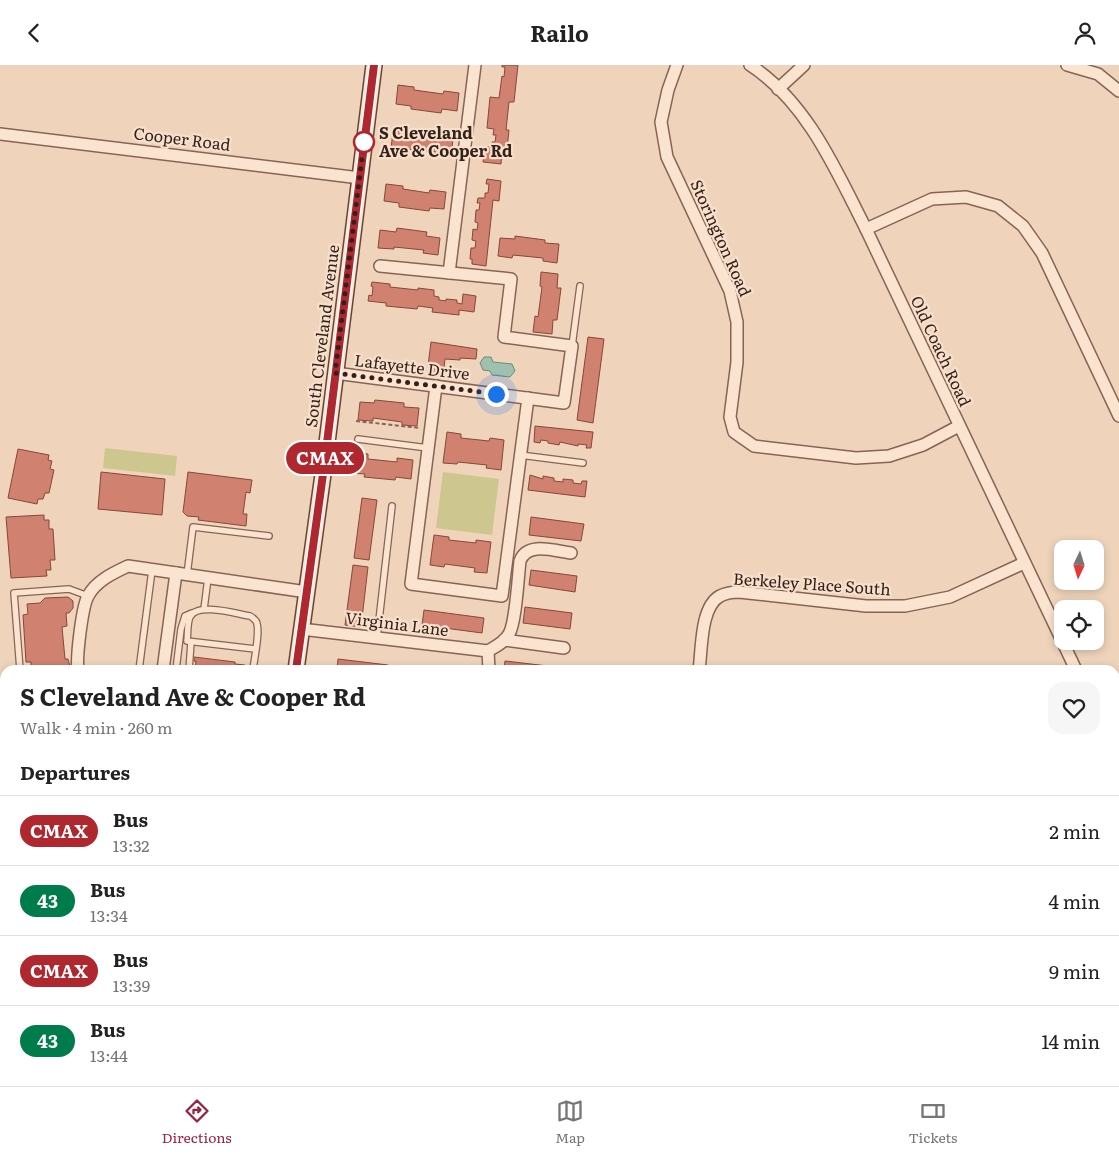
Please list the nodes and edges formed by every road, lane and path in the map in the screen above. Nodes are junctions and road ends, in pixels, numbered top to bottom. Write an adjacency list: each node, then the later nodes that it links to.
1 (374, 65): 10 (main road, South Cleveland Avenue)
2 (475, 65): 13 (street)
3 (677, 65): 22 (street, Storington Road)
4 (750, 65): 7 (street, Old Coach Road)
5 (804, 65): 7 (street)
6 (1067, 65): 8 (street)
7 (778, 89): 11 (street, Old Coach Road)
8 (1119, 91)
9 (0, 133): 10 (street, Cooper Road)
10 (360, 178): 16 (main road, South Cleveland Avenue)
11 (866, 229): 19 (street); 22 (street, Old Coach Road)
12 (380, 266): 13 (street)
13 (449, 273): 15 (street)
14 (580, 286): 15 (lane)
15 (572, 346): 18 (street, Lafayette Drive)
16 (335, 373): 17 (street, Lafayette Drive); 34 (main road, South Cleveland Avenue)
17 (436, 386): 18 (street, Lafayette Drive); 24 (street)
18 (528, 398): 25 (street)
19 (1119, 416)
20 (356, 421): 21 (path)
21 (421, 423)
22 (959, 426): 30 (street, Old Coach Road)
23 (358, 439): 24 (lane)
24 (428, 448): 25 (street)
25 (520, 455): 26 (lane)
26 (583, 463)
27 (392, 505): 39 (lane)
28 (269, 536): 32 (lane)
29 (571, 553): 40 (street)
30 (1024, 563): 54 (street, Berkeley Place South); 55 (street, Old Coach Road)
31 (152, 570): 32 (street); 35 (street); 47 (lane)
32 (182, 574): 33 (street); 48 (street)
33 (208, 578): 34 (street); 36 (lane)
34 (307, 592): 38 (main road, South Cleveland Avenue)
35 (88, 596): 45 (lane); 46 (street)
36 (204, 609): 37 (lane); 43 (lane)
37 (194, 612): 41 (lane); 49 (lane)
38 (302, 629): 39 (street, Virginia Lane); 52 (main road, South Cleveland Avenue)
39 (377, 638): 44 (street, Virginia Lane)
40 (504, 640): 42 (street); 44 (street)
41 (192, 642): 43 (lane); 50 (lane)
42 (564, 648)
43 (255, 649): 51 (lane)
44 (488, 651): 53 (street)
45 (20, 665)
46 (77, 665)
47 (140, 665)
48 (164, 665)
49 (177, 665)
50 (190, 665)
51 (253, 665)
52 (297, 665)
53 (489, 665)
54 (700, 665)
55 (1074, 665)

